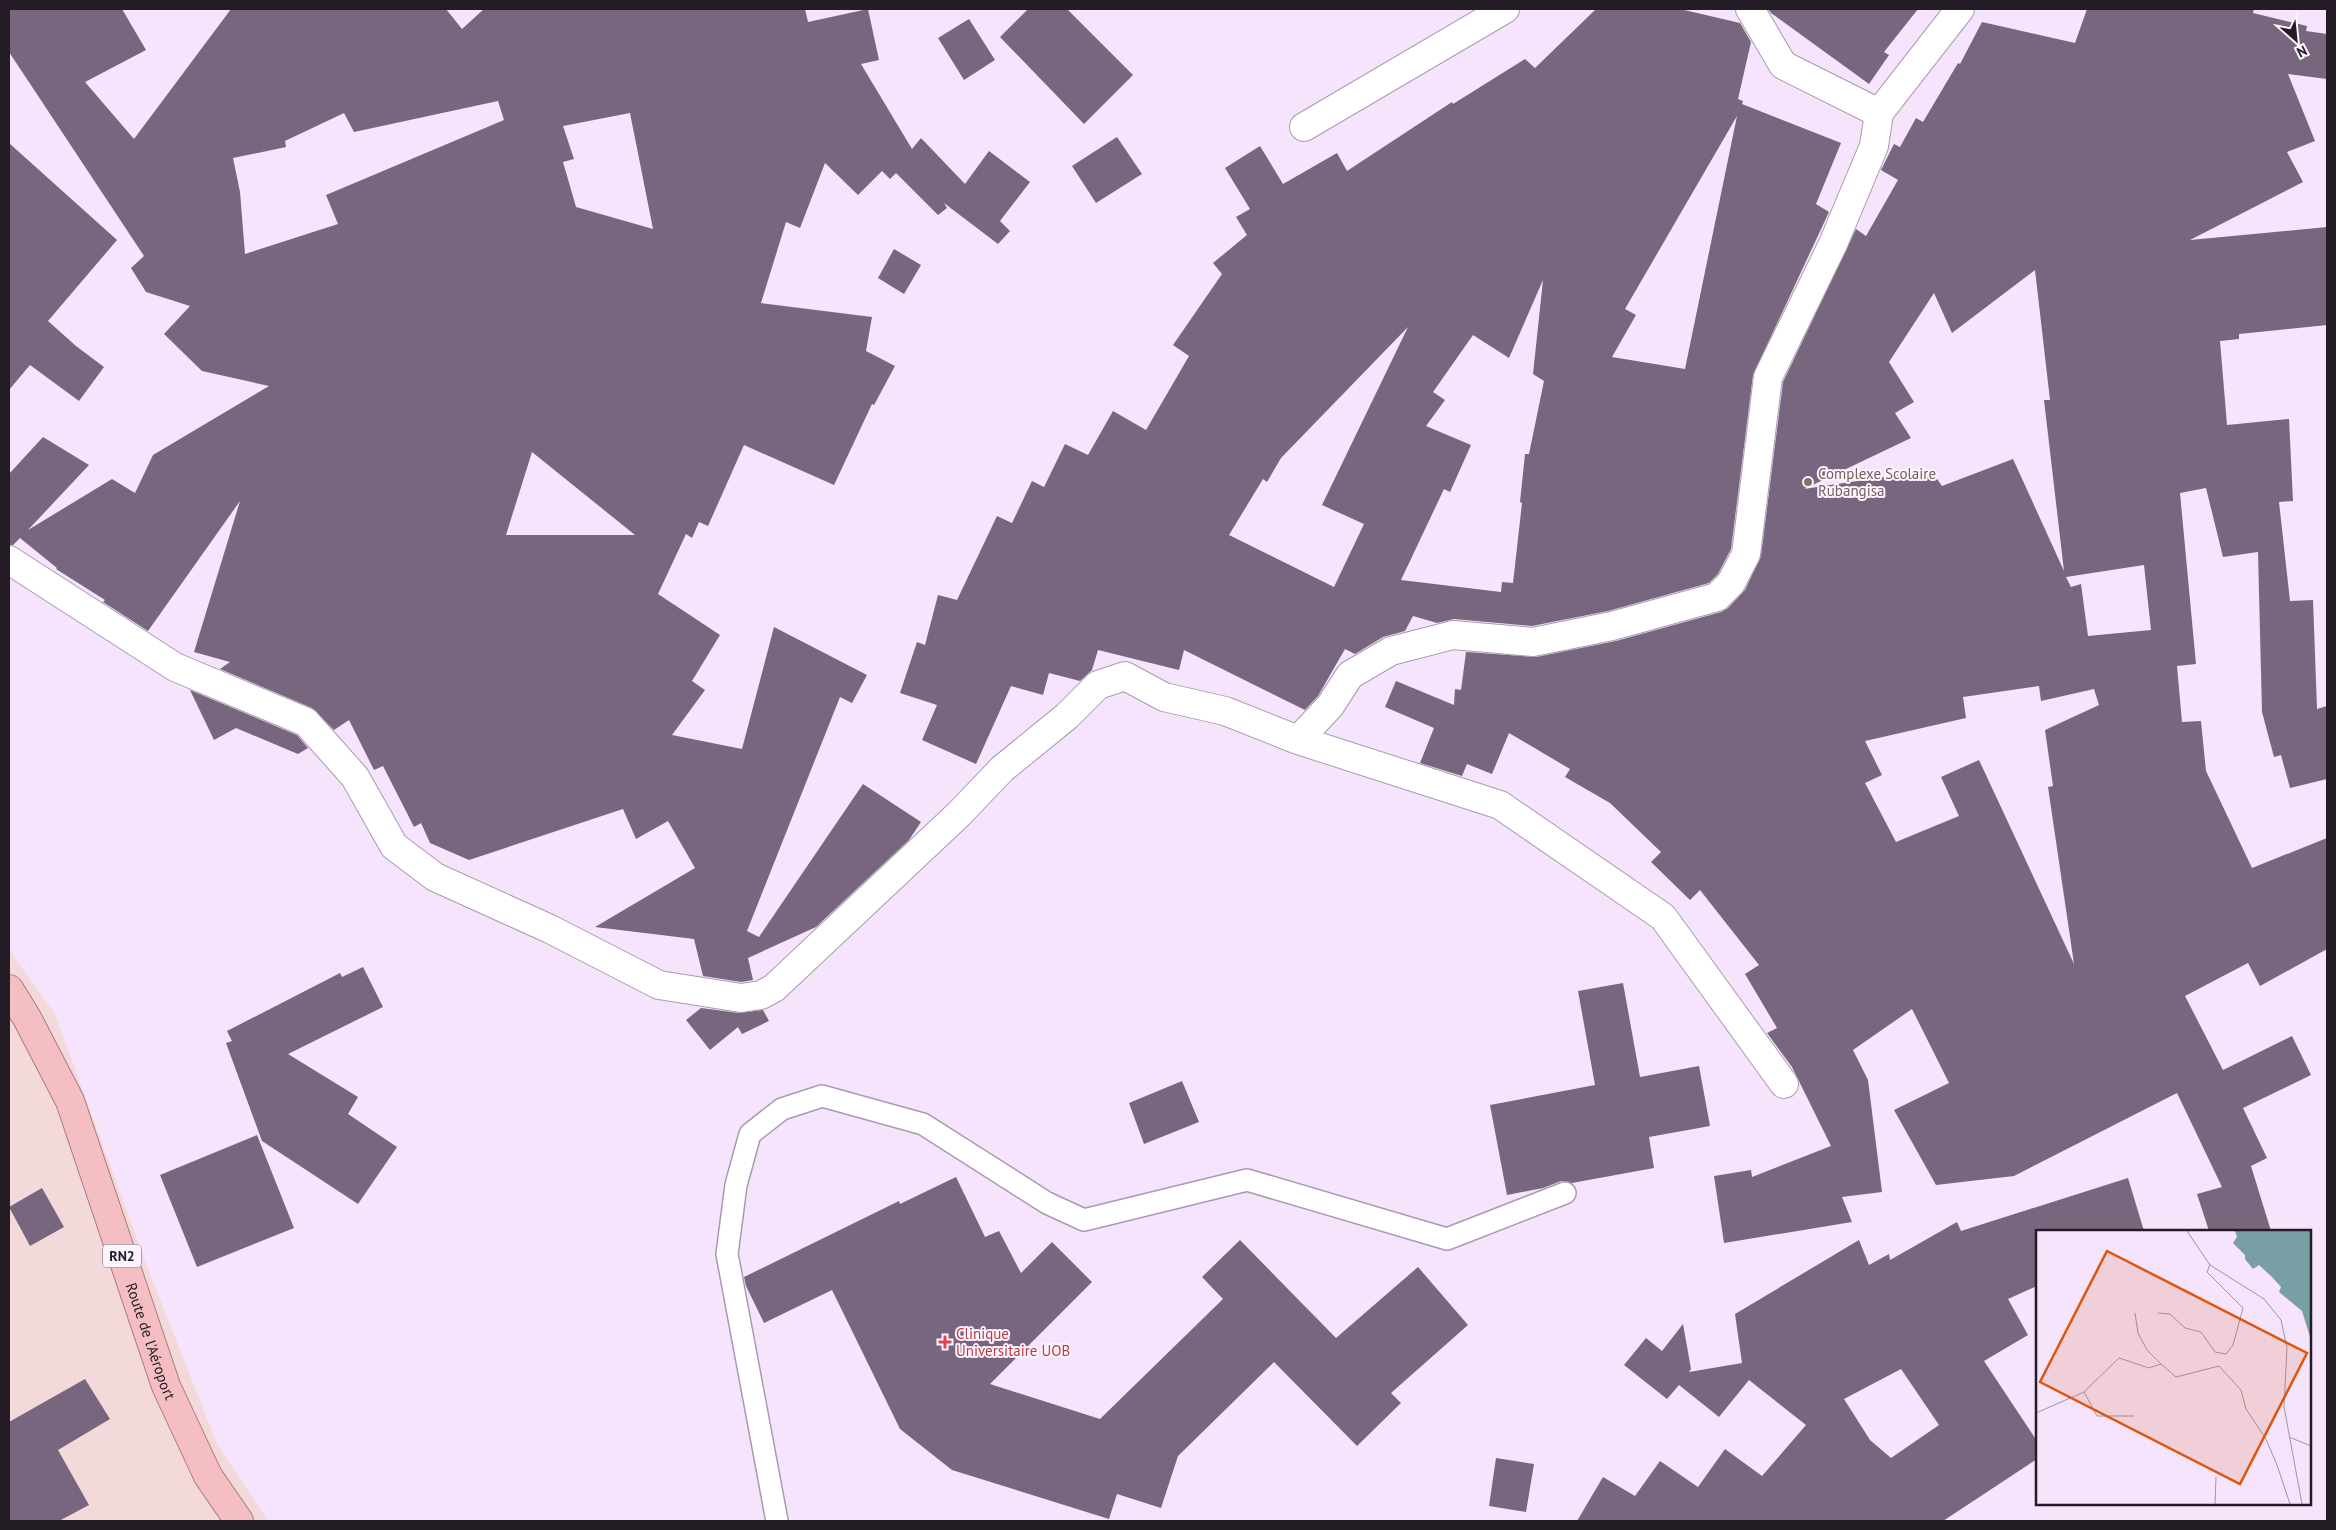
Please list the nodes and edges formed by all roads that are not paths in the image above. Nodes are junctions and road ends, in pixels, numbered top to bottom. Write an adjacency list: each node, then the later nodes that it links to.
1 (1505, 9): 5 (street)
2 (1750, 9): 4 (street)
3 (1960, 9): 4 (street)
4 (1879, 113): 7 (street)
5 (1304, 127)
6 (9, 560): 7 (street)
7 (1298, 740): 9 (street)
8 (9, 989): 11 (highway, Route de l'Aéroport / RN2)
9 (1784, 1084)
10 (1565, 1193): 12 (lane)
11 (239, 1521)
12 (777, 1521)

